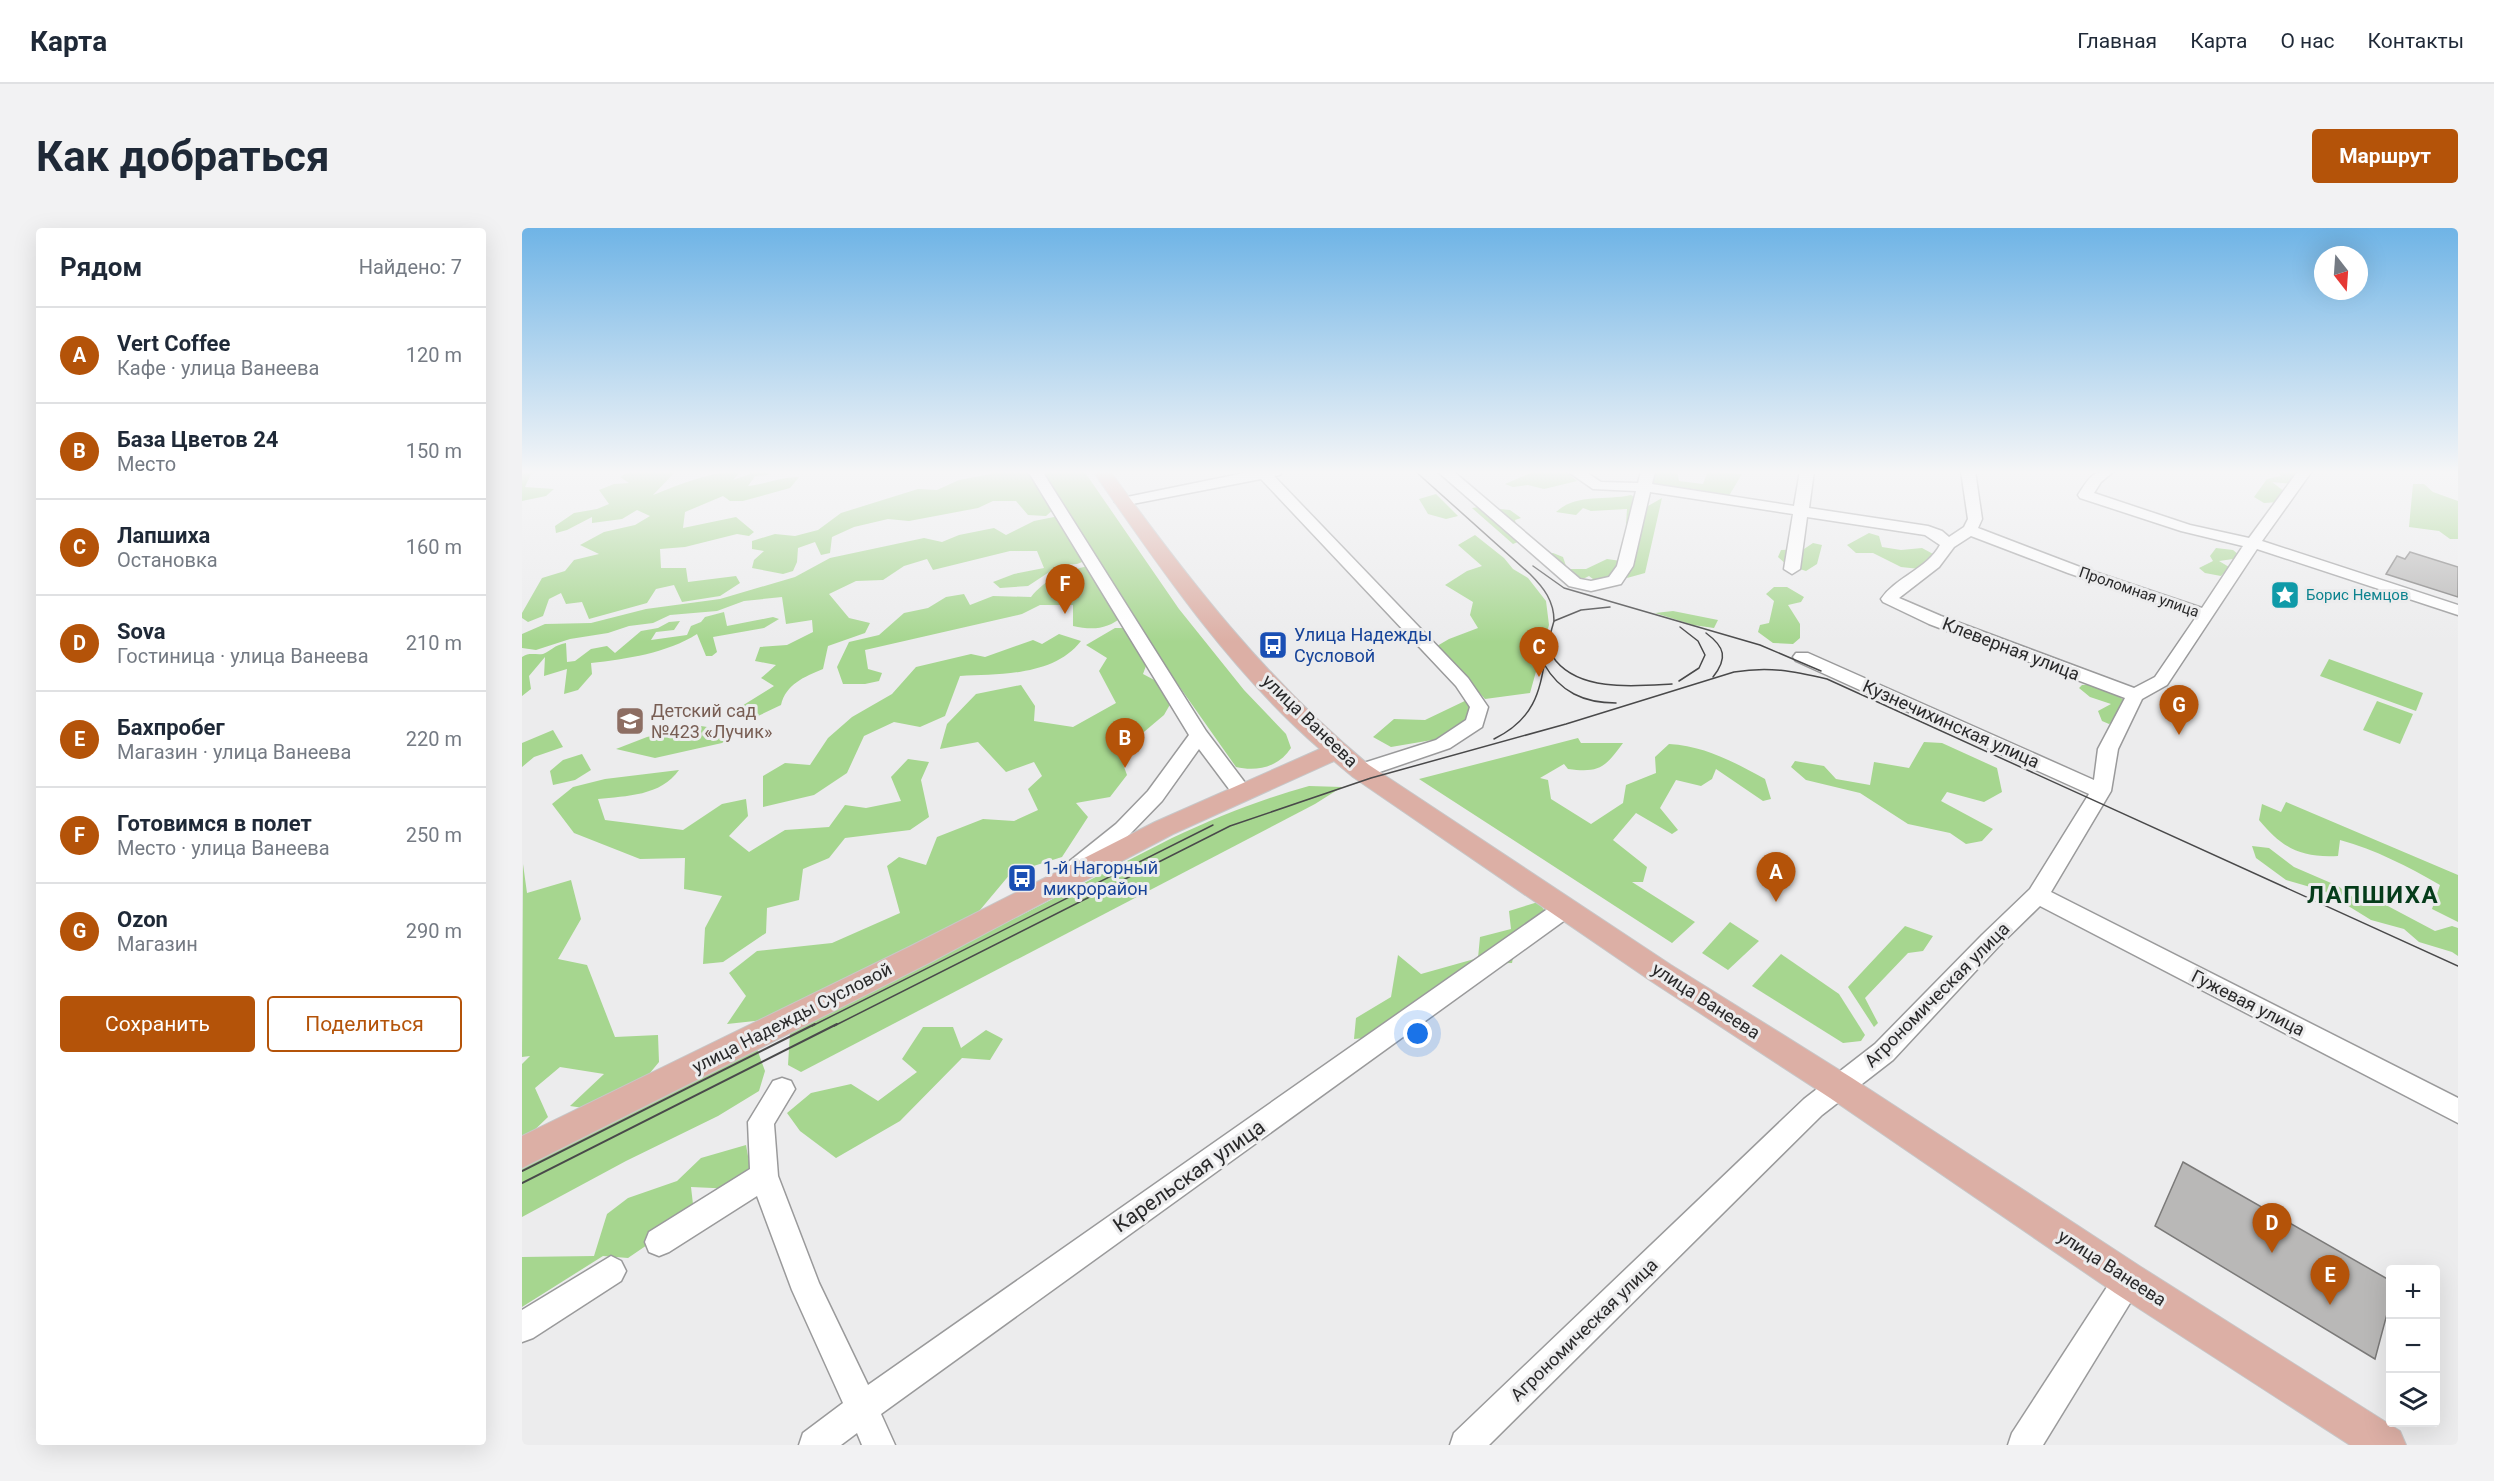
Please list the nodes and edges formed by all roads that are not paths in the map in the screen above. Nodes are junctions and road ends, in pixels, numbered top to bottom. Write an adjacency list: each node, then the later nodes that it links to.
1 (1070, 528): 18 (street)
2 (1141, 528): 19 (main road, улица Ванеева)
3 (1319, 528): 20 (street)
4 (1510, 528): 5 (street)
5 (1634, 528)
6 (1797, 528): 13 (street)
7 (1906, 528): 12 (street)
8 (2185, 528): 11 (street)
9 (2264, 528): 11 (street)
10 (1970, 530): 12 (street); 15 (street, Проломная улица)
11 (2253, 543): 14 (street); 15 (street)
12 (1948, 544): 17 (street, Клеверная улица)
13 (1792, 569)
14 (2458, 609)
15 (2207, 615): 17 (street)
16 (1802, 657): 21 (street, Кузнечихинская улица)
17 (2135, 695): 21 (street, Агрономическая улица)
18 (1199, 735): 22 (street); 23 (street, улица Надежды Сусловой)
19 (1336, 751): 20 (main road, улица Ванеева); 22 (main road, улица Надежды Сусловой)
20 (1361, 771): 25 (main road, улица Ванеева)
21 (2101, 791): 24 (street, Агрономическая улица)
22 (1242, 792): 23 (main road, улица Надежды Сусловой)
23 (1062, 881): 29 (main road, улица Надежды Сусловой)
24 (2038, 896): 26 (street, Агрономическая улица); 28 (street, Гужевая улица)
25 (1564, 909): 26 (main road, улица Ванеева); 35 (street, Карельская улица)
26 (1840, 1088): 33 (main road, улица Ванеева); 38 (street, Агрономическая улица)
27 (782, 1089): 30 (street)
28 (2458, 1111)
29 (522, 1153)
30 (764, 1176): 31 (street); 35 (street)
31 (659, 1242)
32 (611, 1271): 34 (street)
33 (2128, 1280): 39 (street); 40 (main road, улица Ванеева)
34 (522, 1327)
35 (863, 1408): 36 (street, Карельская улица); 37 (street)
36 (815, 1445)
37 (879, 1445)
38 (1466, 1445)
39 (2024, 1445)
40 (2386, 1445)

